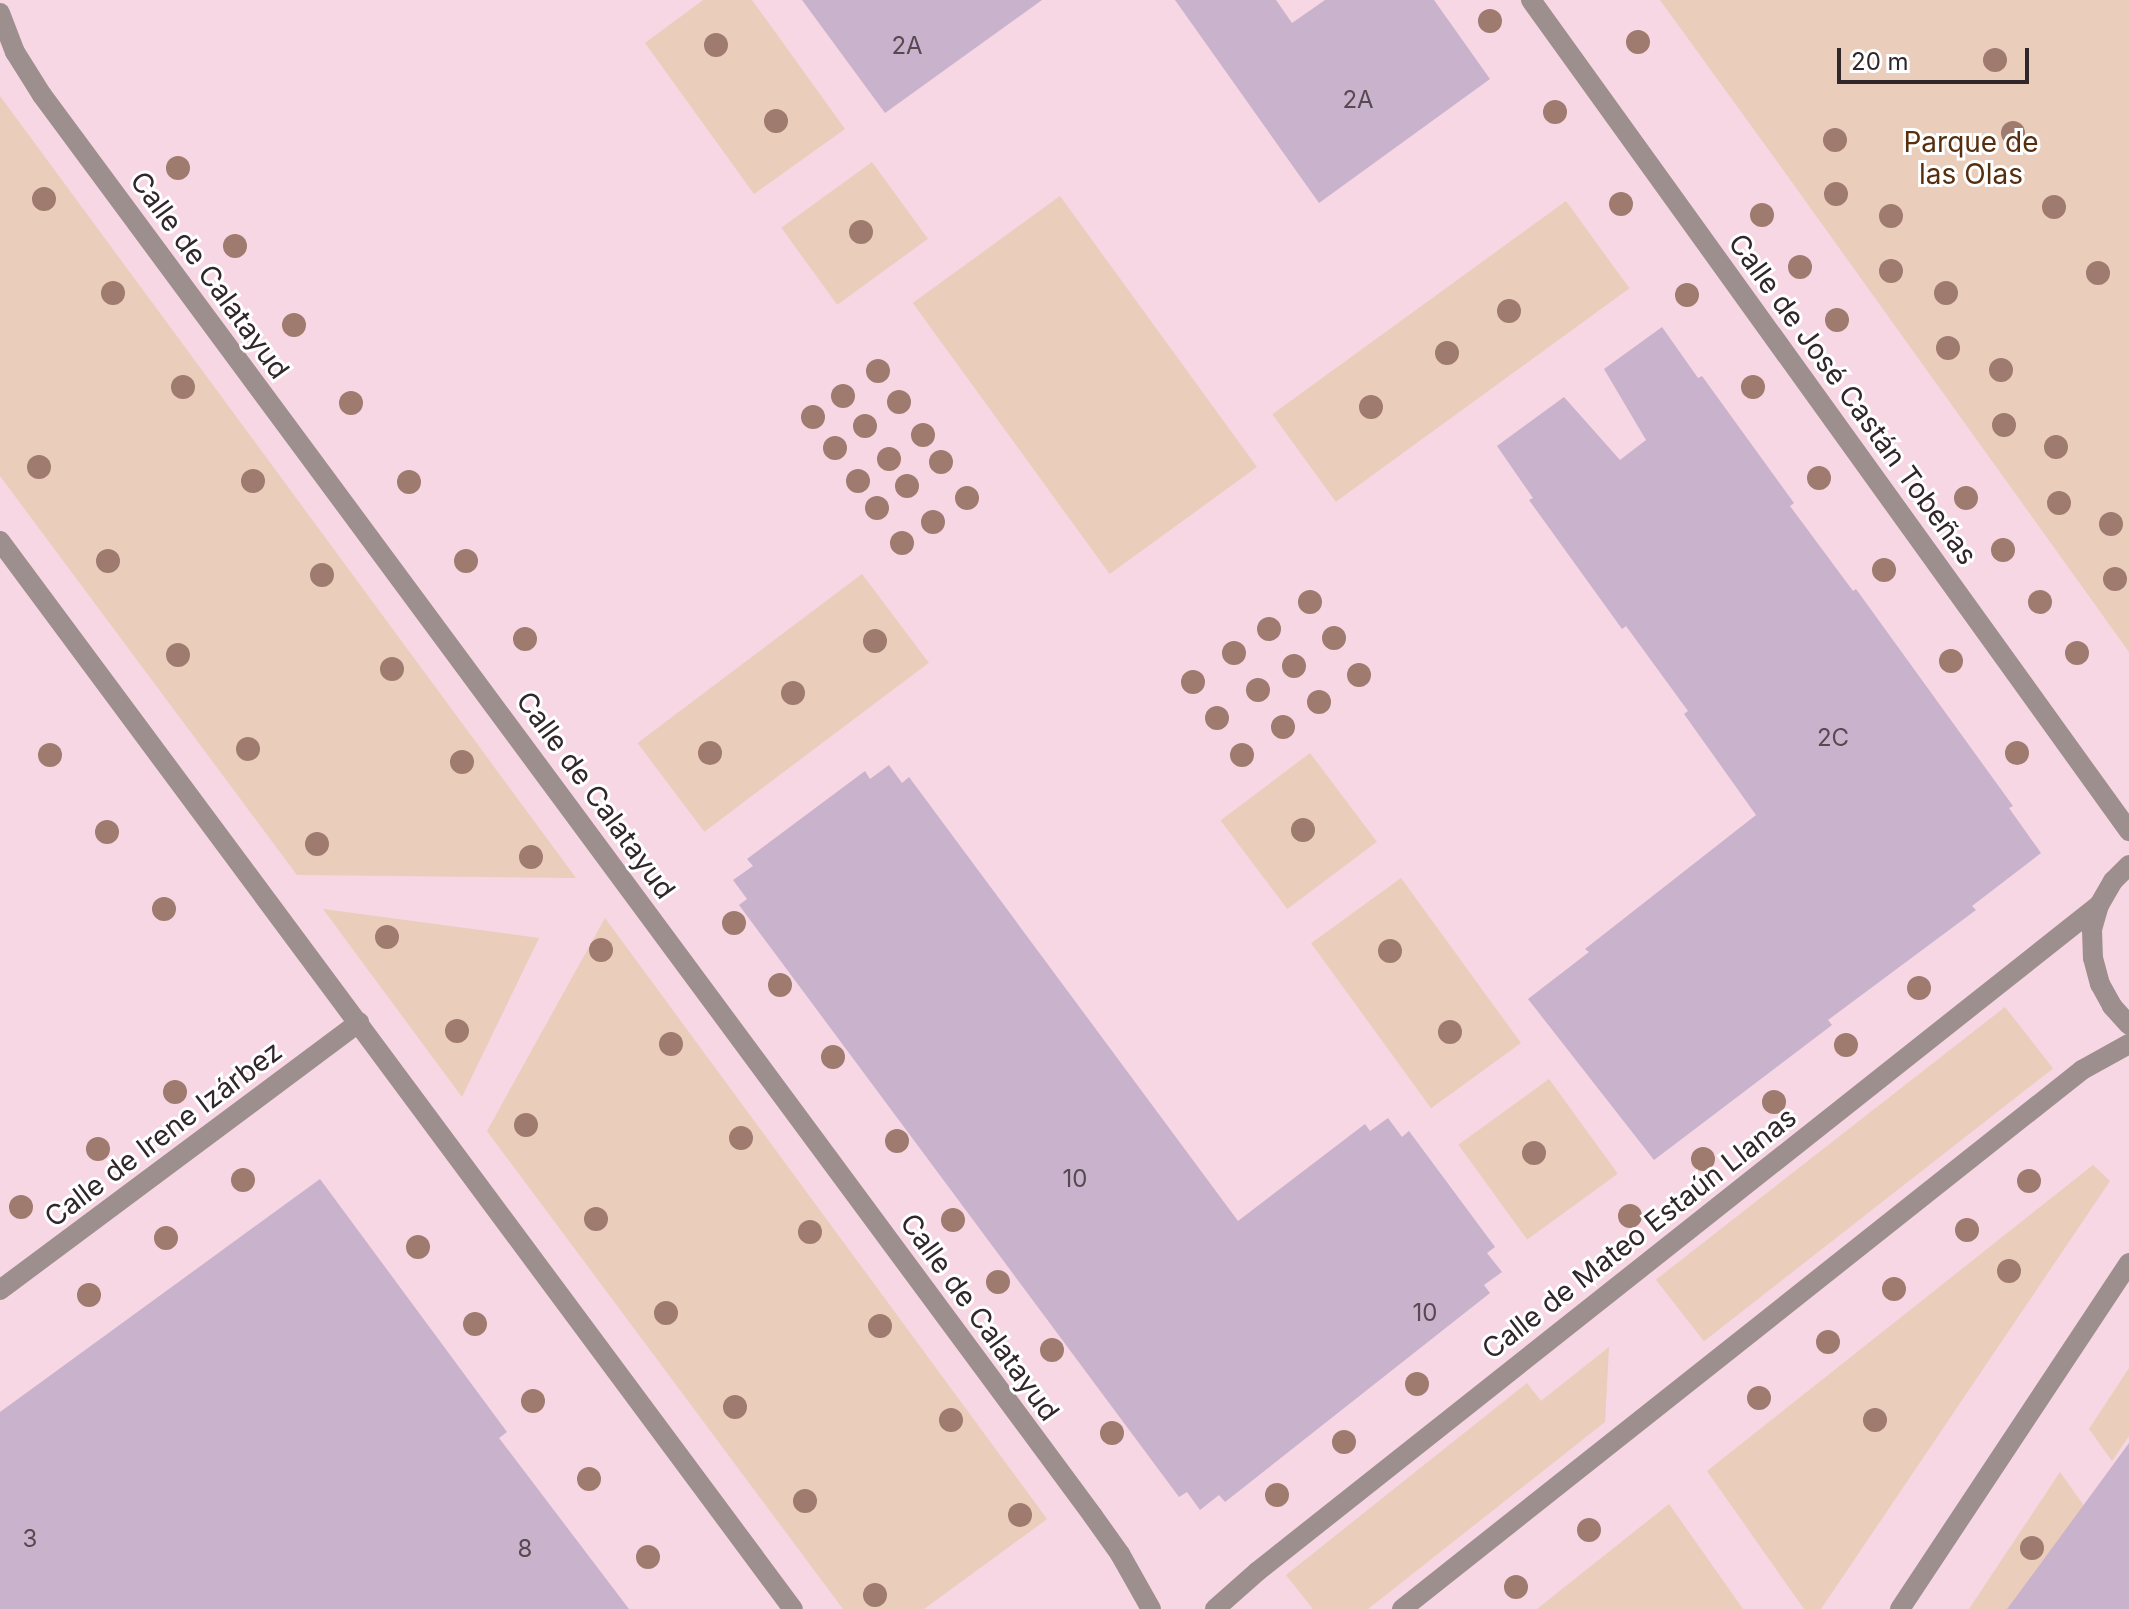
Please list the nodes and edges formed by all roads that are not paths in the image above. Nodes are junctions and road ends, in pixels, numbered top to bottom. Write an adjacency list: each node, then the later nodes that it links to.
1 (1531, 0): 4 (street, Calle de José Castán Tobeñas)
2 (0, 13): 13 (street, Calle de Calatayud)
3 (0, 541): 7 (street)
4 (2129, 831)
5 (2129, 865): 6 (street)
6 (2099, 905): 8 (street); 14 (street, Calle de Mateo Estaún Llanas)
7 (359, 1022): 11 (street, Calle de Irene Izárbez); 12 (street)
8 (2129, 1025)
9 (2129, 1044): 15 (street)
10 (2129, 1263): 16 (street)
11 (0, 1290)
12 (793, 1609)
13 (1151, 1609)
14 (1215, 1609)
15 (1402, 1609)
16 (1900, 1609)

